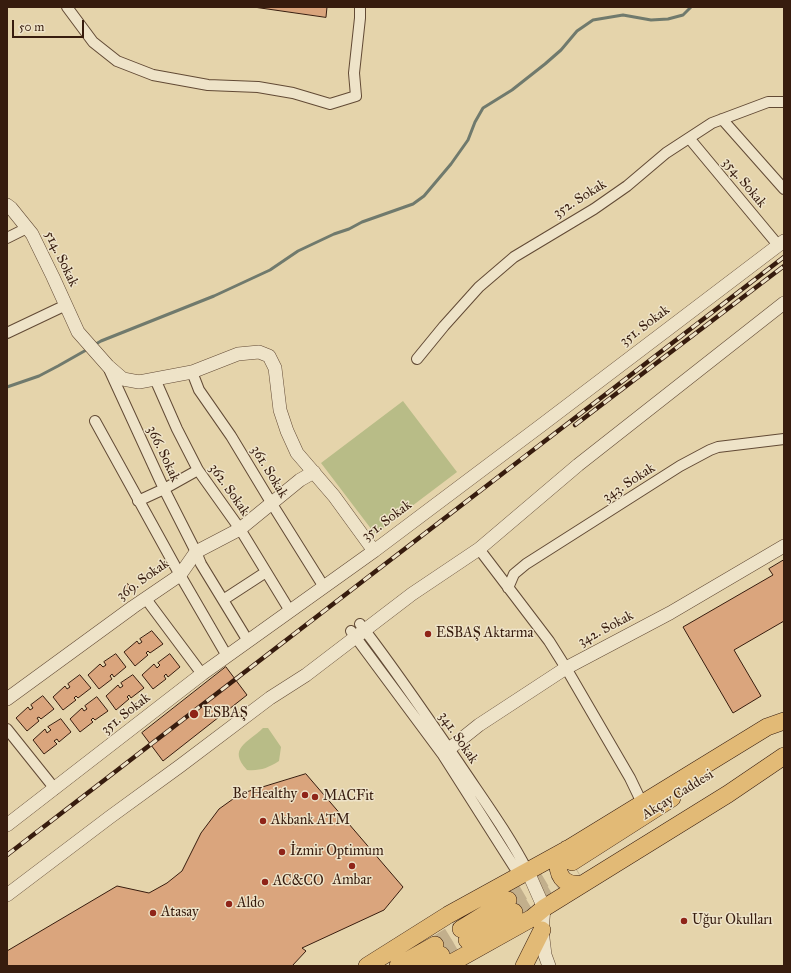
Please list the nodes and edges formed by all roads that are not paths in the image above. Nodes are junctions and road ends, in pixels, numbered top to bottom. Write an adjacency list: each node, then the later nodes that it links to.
1 (67, 7): 2 (street)
2 (360, 7)
3 (784, 102): 4 (street, 352. Sokak)
4 (722, 119): 5 (street, 352. Sokak); 6 (street)
5 (689, 138): 10 (street, 354. Sokak); 14 (street, 352. Sokak)
6 (784, 189)
7 (7, 205): 8 (street, 514. Sokak)
8 (27, 228): 9 (street); 12 (street, 514. Sokak)
9 (7, 238)
10 (781, 243): 28 (street, 351. Sokak)
11 (784, 303): 27 (street)
12 (66, 305): 13 (street); 15 (street, 514. Sokak)
13 (7, 333)
14 (417, 359)
15 (108, 366): 17 (street, 514. Sokak); 22 (street, 366. Sokak)
16 (192, 372): 17 (street, 514. Sokak); 21 (street, 514. Sokak); 24 (street, 361. Sokak)
17 (156, 379): 20 (street, 362. Sokak)
18 (94, 421): 23 (street)
19 (784, 439): 33 (street, 343. Sokak)
20 (198, 470): 22 (street); 25 (street, 362. Sokak)
21 (314, 472): 24 (street, 369. Sokak); 28 (street, 514. Sokak)
22 (164, 489): 23 (street); 29 (street, 366. Sokak)
23 (138, 501): 31 (street)
24 (272, 504): 25 (street, 369. Sokak); 32 (street, 361. Sokak)
25 (240, 529): 29 (street, 369. Sokak); 30 (street, 362. Sokak)
26 (784, 546): 40 (street, 342. Sokak)
27 (479, 549): 33 (street); 37 (street)
28 (374, 551): 32 (street, 351. Sokak)
29 (196, 552): 31 (street, 369. Sokak); 35 (street, 366. Sokak)
30 (266, 572): 35 (street); 36 (street, 362. Sokak)
31 (180, 575): 34 (street, 369. Sokak); 39 (street)
32 (324, 587): 36 (street, 351. Sokak)
33 (508, 588): 40 (street)
34 (146, 599): 41 (street); 42 (street, 369. Sokak)
35 (223, 600): 38 (street, 366. Sokak)
36 (290, 610): 38 (street, 351. Sokak)
37 (358, 631): 47 (street, 341. Sokak); 53 (street, 341. Sokak); 54 (street)
38 (248, 641): 39 (street, 351. Sokak)
39 (227, 656): 41 (street, 351. Sokak)
40 (566, 668): 47 (street, 342. Sokak); 50 (street)
41 (202, 674): 49 (street, 351. Sokak)
42 (7, 699)
43 (784, 721): 50 (highway)
44 (784, 728): 52 (highway, Akçay Caddesi)
45 (7, 729): 49 (street)
46 (784, 746): 52 (highway, Akçay Caddesi)
47 (449, 750): 53 (street, 341. Sokak)
48 (784, 756): 52 (highway)
49 (55, 789): 51 (street, 351. Sokak)
50 (642, 803): 52 (highway)
51 (7, 825)
52 (575, 867): 53 (highway); 56 (highway)
53 (524, 874): 56 (street); 61 (highway)
54 (7, 894)
55 (511, 906): 58 (highway)
56 (544, 908): 57 (street); 59 (highway)
57 (542, 930): 60 (street); 64 (highway)
58 (464, 934)
59 (441, 955): 62 (highway); 63 (highway)
60 (546, 962)
61 (367, 966)
62 (398, 966)
63 (423, 966)
64 (524, 966)

